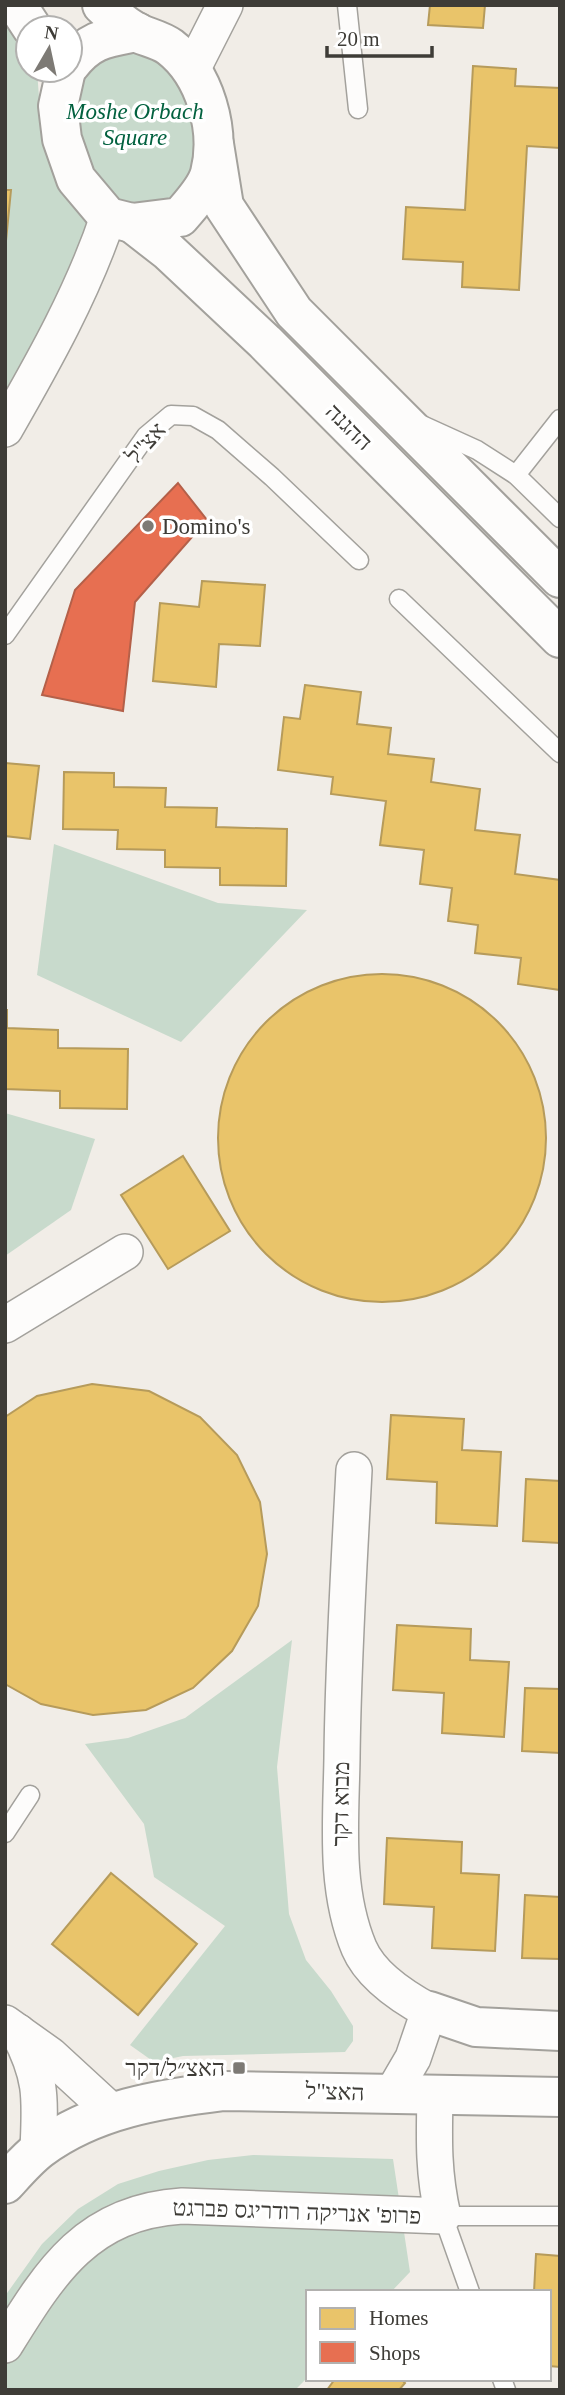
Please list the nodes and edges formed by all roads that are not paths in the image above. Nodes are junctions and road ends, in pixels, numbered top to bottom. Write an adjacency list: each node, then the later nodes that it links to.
1 (102, 5): 4 (street)
2 (225, 5): 6 (street)
3 (347, 5): 8 (lane)
4 (137, 32): 5 (street); 6 (street)
5 (84, 49)
6 (192, 70): 9 (street)
7 (61, 84): 10 (street)
8 (358, 109)
9 (214, 144): 10 (street); 11 (street, ההגנה)
10 (120, 220): 13 (street); 20 (street, ההגנה)
11 (394, 412): 14 (lane); 17 (street, ההגנה)
12 (560, 419): 14 (lane)
13 (5, 429)
14 (516, 475): 15 (lane)
15 (560, 518)
16 (359, 560): 19 (lane, אצ"ל)
17 (560, 578)
18 (399, 599): 21 (lane)
19 (8, 626)
20 (560, 638)
21 (560, 753)
22 (125, 1252): 23 (street)
23 (5, 1325)
24 (354, 1470): 27 (street, מבוא דקר)
25 (30, 1795): 26 (lane)
26 (5, 1833)
27 (429, 2011): 29 (street); 30 (street)
28 (12, 2028): 33 (street); 34 (street)
29 (560, 2031)
30 (392, 2094): 31 (street, האצ"ל); 33 (street, האצ"ל)
31 (435, 2095): 32 (street, האצ"ל); 36 (street, פרופ' אנריקה רודריגס פברגט)
32 (560, 2097)
33 (111, 2112): 34 (street, האצ"ל)
34 (37, 2150): 35 (street, האצ"ל)
35 (5, 2184)
36 (443, 2216): 37 (lane); 38 (lane); 39 (street, פרופ' אנריקה רודריגס פברגט)
37 (560, 2216)
38 (469, 2290)
39 (5, 2345)

